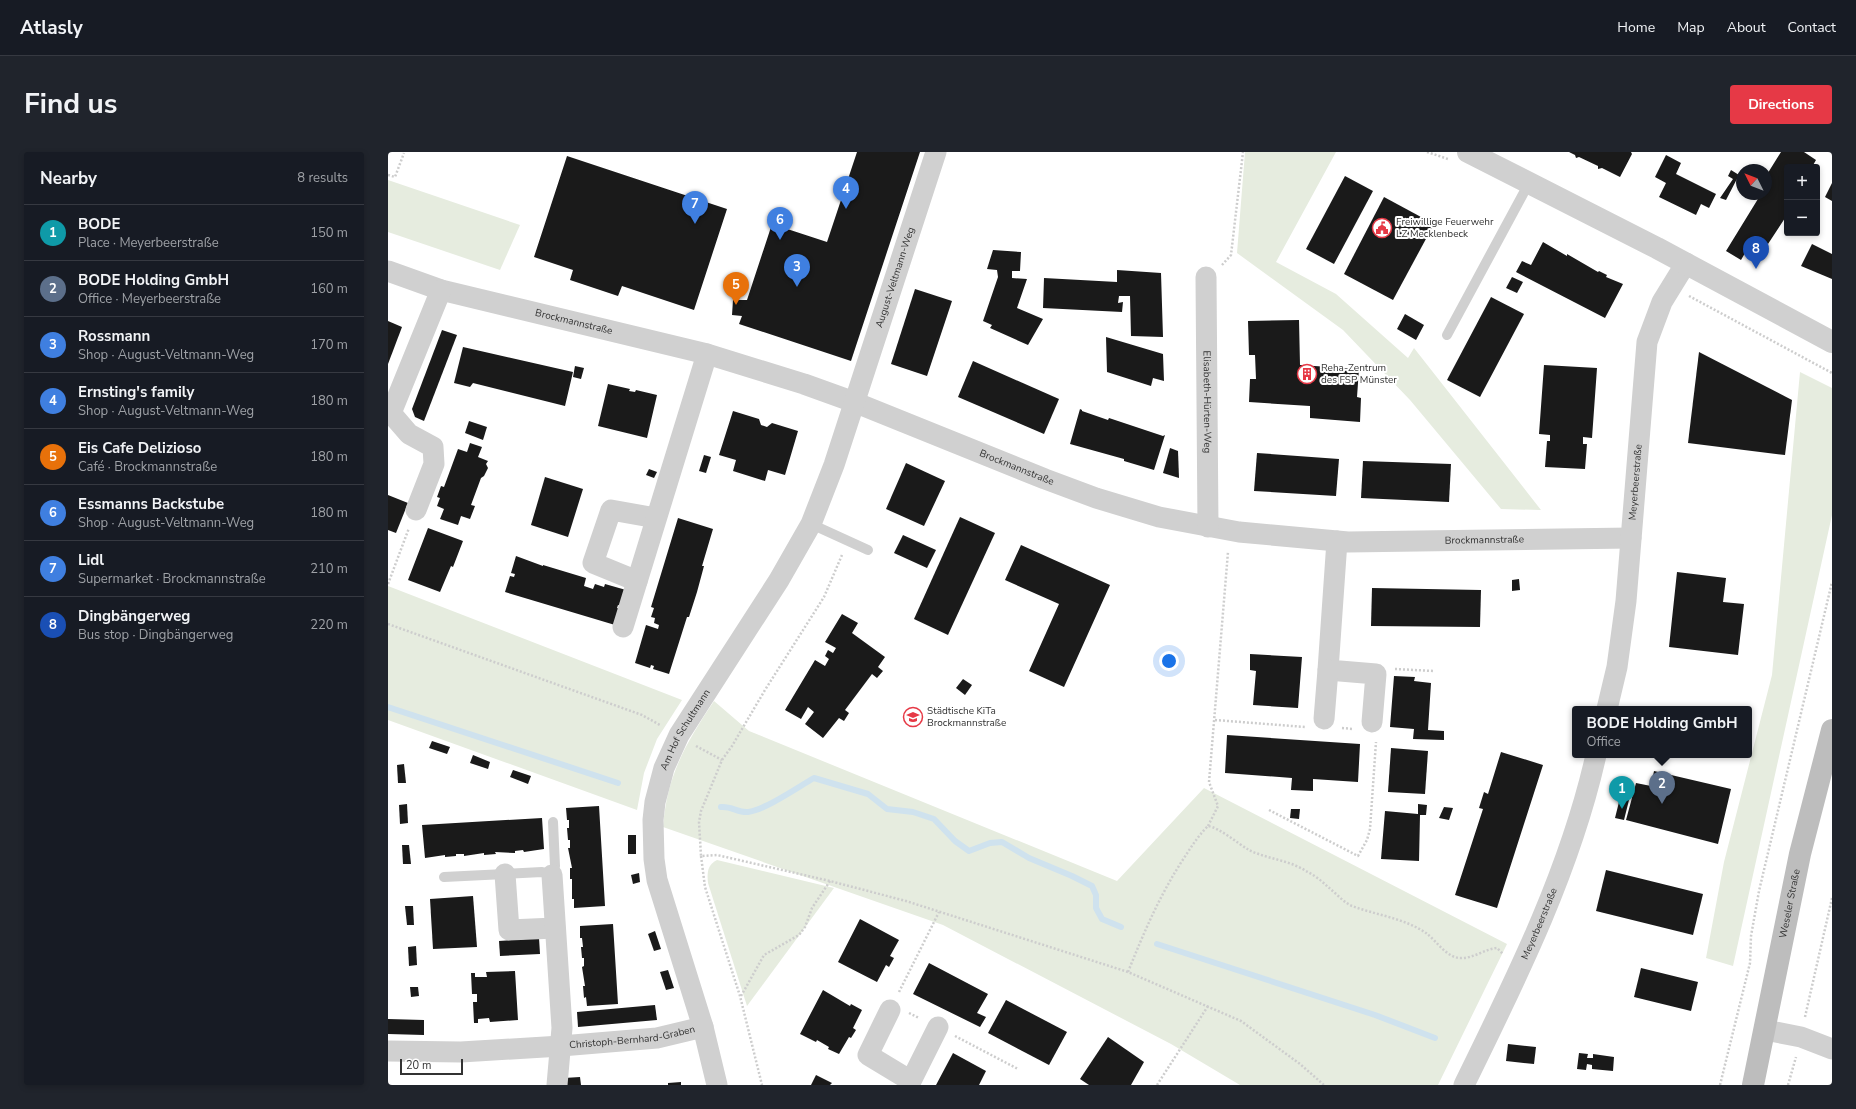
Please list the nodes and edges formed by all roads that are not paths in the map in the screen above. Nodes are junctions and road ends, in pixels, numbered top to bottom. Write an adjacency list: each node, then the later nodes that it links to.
1 (936, 152): 11 (street, August-Veltmann-Weg)
2 (1468, 152): 3 (street)
3 (1528, 183): 4 (street); 8 (lane)
4 (1686, 263): 9 (street); 16 (street, Meyerbeerstraße)
5 (388, 271): 7 (street, Brockmannstraße)
6 (1206, 277): 15 (street, Elisabeth-Hürten-Weg)
7 (441, 290): 10 (street, Brockmannstraße); 12 (street)
8 (1447, 336)
9 (1832, 342)
10 (706, 354): 11 (street, Brockmannstraße); 13 (street)
11 (854, 402): 14 (street, Am Hof Schultmann); 15 (street, Brockmannstraße)
12 (416, 510)
13 (656, 518): 19 (street); 19 (street)
14 (811, 524): 18 (lane); 34 (street, Am Hof Schultmann)
15 (1208, 527): 17 (street, Brockmannstraße)
16 (1631, 538): 17 (street, Brockmannstraße); 22 (street, Meyerbeerstraße)
17 (1338, 541): 21 (street)
18 (868, 550)
19 (637, 581): 20 (street)
20 (623, 627)
21 (1328, 670): 23 (street); 24 (street)
22 (1608, 706)
23 (1322, 723)
24 (1374, 727)
25 (1832, 730): 27 (main road, Weseler Straße)
26 (1595, 758): 43 (street, Meyerbeerstraße)
27 (1826, 781): 36 (main road, Weseler Straße)
28 (553, 822): 30 (lane)
29 (505, 874): 30 (lane); 31 (lane); 32 (street)
30 (552, 875): 32 (street, Christoph-Bernhard-Graben)
31 (444, 877)
32 (555, 928): 37 (street, Christoph-Bernhard-Graben)
33 (890, 1010): 40 (street)
34 (703, 1027): 37 (street, Christoph-Bernhard-Graben); 42 (street, Am Hof Schultmann)
35 (938, 1027): 40 (street)
36 (1765, 1030): 38 (street); 44 (main road, Weseler Straße)
37 (560, 1046): 39 (street, Christoph-Bernhard-Graben); 41 (street, Christoph-Bernhard-Graben)
38 (1832, 1049)
39 (388, 1051)
40 (910, 1083)
41 (557, 1085)
42 (717, 1085)
43 (1464, 1085)
44 (1753, 1085)

